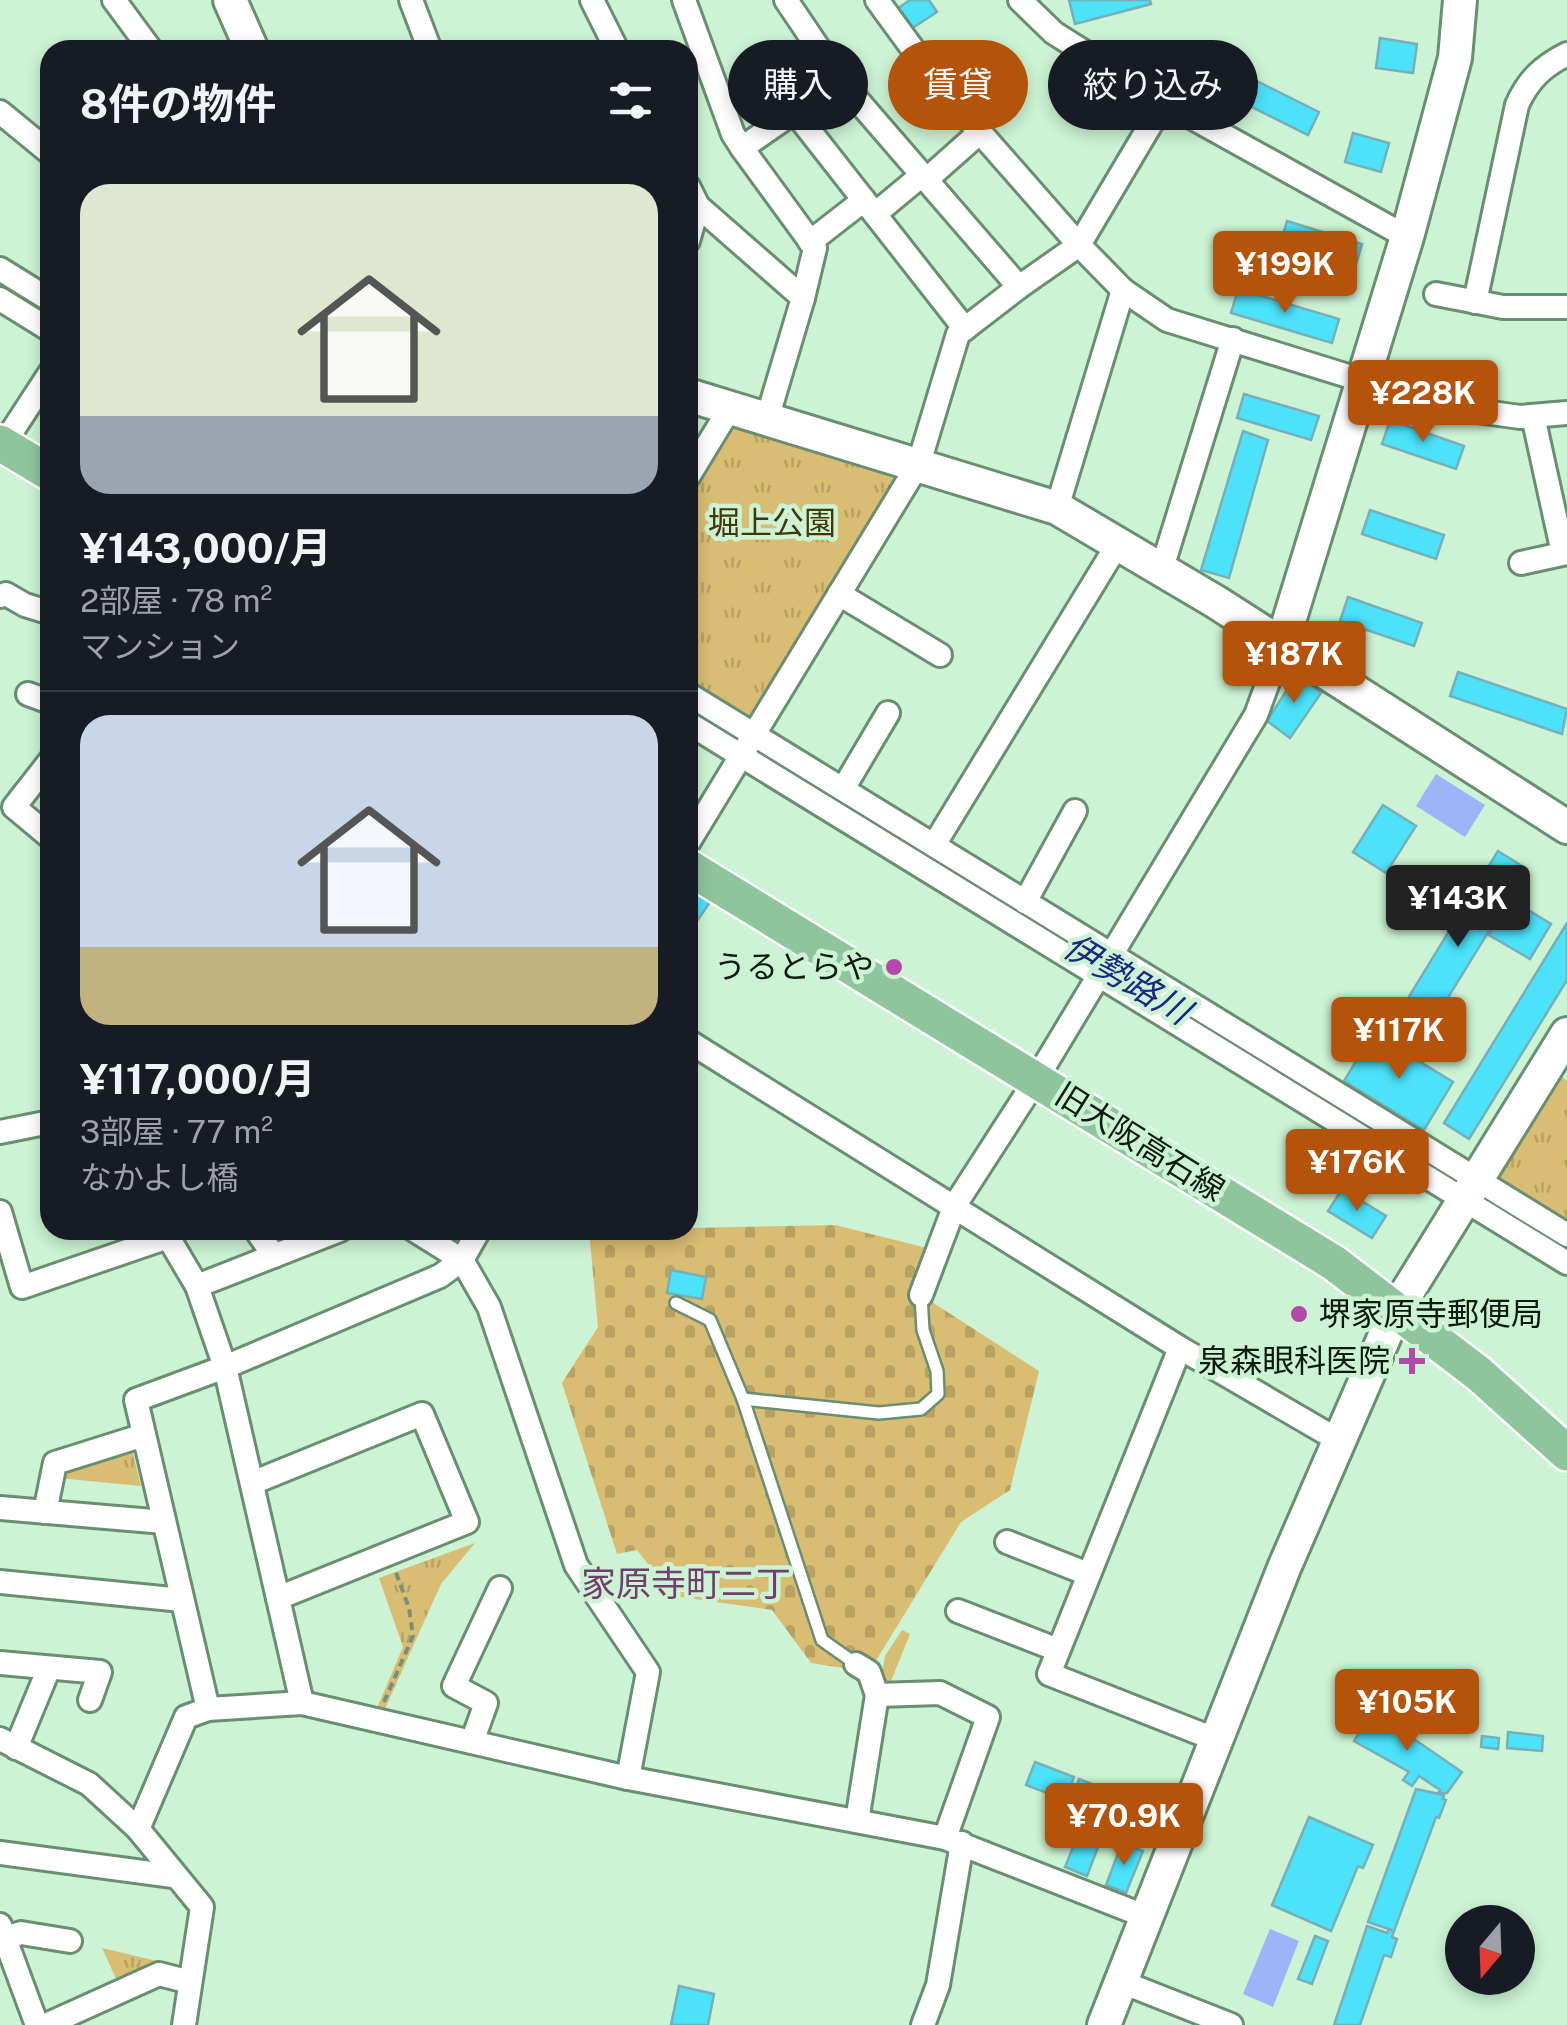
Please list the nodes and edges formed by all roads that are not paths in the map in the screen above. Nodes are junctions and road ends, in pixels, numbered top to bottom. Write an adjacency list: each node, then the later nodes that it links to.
1 (114, 0): 10 (street)
2 (230, 0): 11 (street)
3 (411, 0): 12 (street)
4 (684, 0): 25 (street)
5 (786, 0): 14 (street)
6 (878, 0): 23 (street)
7 (1020, 0): 15 (street)
8 (1460, 0): 29 (street)
9 (598, 2): 13 (street)
10 (144, 40)
11 (248, 40)
12 (426, 40)
13 (613, 40)
14 (813, 40)
15 (1067, 40)
16 (1567, 54): 39 (street)
17 (0, 112): 24 (street)
18 (868, 112): 26 (street)
19 (767, 130): 25 (street)
20 (809, 130): 28 (street)
21 (1147, 130): 31 (street)
22 (1214, 130): 29 (street)
23 (980, 132): 26 (street); 31 (street)
24 (40, 144)
25 (742, 148): 30 (street)
26 (924, 177): 28 (street); 33 (street)
27 (698, 201): 37 (street)
28 (869, 207): 30 (street); 42 (street)
29 (1407, 237): 44 (street)
30 (810, 242): 37 (street)
31 (1079, 246): 33 (street); 34 (street)
32 (0, 270): 35 (street)
33 (1019, 288): 42 (street)
34 (1123, 290): 43 (street); 55 (street)
35 (40, 294)
36 (1436, 294): 39 (street)
37 (804, 298): 50 (street)
38 (0, 299): 41 (street)
39 (1475, 302): 40 (street)
40 (1567, 307)
41 (40, 324)
42 (965, 329): 53 (street)
43 (1233, 339): 44 (street); 59 (street)
44 (1362, 380): 49 (street); 63 (street)
45 (40, 388): 51 (street)
46 (698, 398): 47 (street)
47 (730, 408): 50 (street); 52 (street)
48 (1567, 414): 49 (street)
49 (1532, 416): 57 (street)
50 (767, 419): 53 (street)
51 (2, 444): 54 (main road)
52 (698, 461)
53 (919, 463): 55 (street); 60 (street)
54 (40, 467)
55 (1057, 508): 56 (street)
56 (1119, 542): 59 (street); 75 (street)
57 (1565, 553): 58 (street)
58 (1520, 563)
59 (1162, 568): 63 (street)
60 (840, 594): 64 (street); 68 (street)
61 (0, 596): 62 (street)
62 (40, 610)
63 (1282, 644): 73 (street); 78 (street)
64 (940, 655)
65 (698, 703): 68 (street)
66 (888, 713): 70 (street)
67 (698, 727): 68 (street)
68 (748, 746): 70 (street); 72 (street); 78 (street)
69 (40, 775): 74 (street)
70 (843, 790): 75 (street)
71 (1075, 811): 77 (street)
72 (698, 826)
73 (1567, 827)
74 (40, 829)
75 (934, 844): 77 (street)
76 (698, 872): 81 (main road, 旧大阪高石線)
77 (1025, 902): 78 (street)
78 (1103, 966): 81 (street); 84 (street)
79 (698, 1047): 85 (street)
80 (1562, 1053): 84 (street)
81 (1036, 1078): 85 (street); 100 (main road, 旧大阪高石線)
82 (40, 1124): 83 (street)
83 (0, 1132)
84 (1471, 1190): 87 (street); 96 (street); 100 (street)
85 (955, 1205): 98 (street); 101 (street)
86 (0, 1212): 88 (street)
87 (1567, 1235)
88 (159, 1240)
89 (170, 1240): 97 (street)
90 (263, 1240): 94 (street)
91 (315, 1240): 94 (street)
92 (430, 1240): 95 (street)
93 (473, 1240): 95 (street)
94 (274, 1256): 97 (street)
95 (462, 1260): 102 (street); 129 (street)
96 (1567, 1263)
97 (198, 1286): 102 (street)
98 (921, 1295): 103 (lane)
99 (676, 1304): 103 (lane)
100 (1396, 1310): 105 (street); 106 (main road, 旧大阪高石線)
101 (1180, 1348): 105 (street); 112 (street)
102 (225, 1367): 104 (street); 107 (street)
103 (744, 1399): 120 (lane)
104 (144, 1434): 109 (street); 110 (street)
105 (1338, 1440): 126 (street)
106 (1567, 1453)
107 (252, 1483): 115 (street); 115 (street)
108 (0, 1508): 109 (street)
109 (45, 1512): 110 (street)
110 (164, 1522): 116 (street)
111 (1007, 1542): 112 (street)
112 (1088, 1574): 118 (street)
113 (0, 1582): 116 (street)
114 (500, 1588): 127 (street)
115 (278, 1598): 124 (street)
116 (182, 1600): 125 (street)
117 (958, 1611): 118 (street)
118 (1058, 1650): 126 (street)
119 (0, 1664): 121 (street)
120 (856, 1664): 122 (street)
121 (49, 1668): 123 (street); 128 (street)
122 (877, 1695): 130 (street); 132 (street)
123 (90, 1700)
124 (302, 1702): 125 (street); 127 (street)
125 (208, 1709): 131 (street)
126 (1217, 1740): 135 (street)
127 (472, 1742): 129 (street)
128 (8, 1744): 131 (street)
129 (628, 1778): 130 (street)
130 (857, 1821): 132 (street)
131 (138, 1829): 134 (street)
132 (954, 1840): 135 (street); 143 (street)
133 (0, 1853): 134 (street)
134 (174, 1876): 138 (street)
135 (1148, 1917): 139 (street)
136 (2, 1931): 137 (street); 140 (street)
137 (70, 1942)
138 (190, 1982): 141 (street); 142 (street)
139 (1122, 1982): 144 (street); 145 (street)
140 (37, 2025)
141 (46, 2025)
142 (184, 2025)
143 (923, 2025)
144 (1104, 2025)
145 (1232, 2025)

